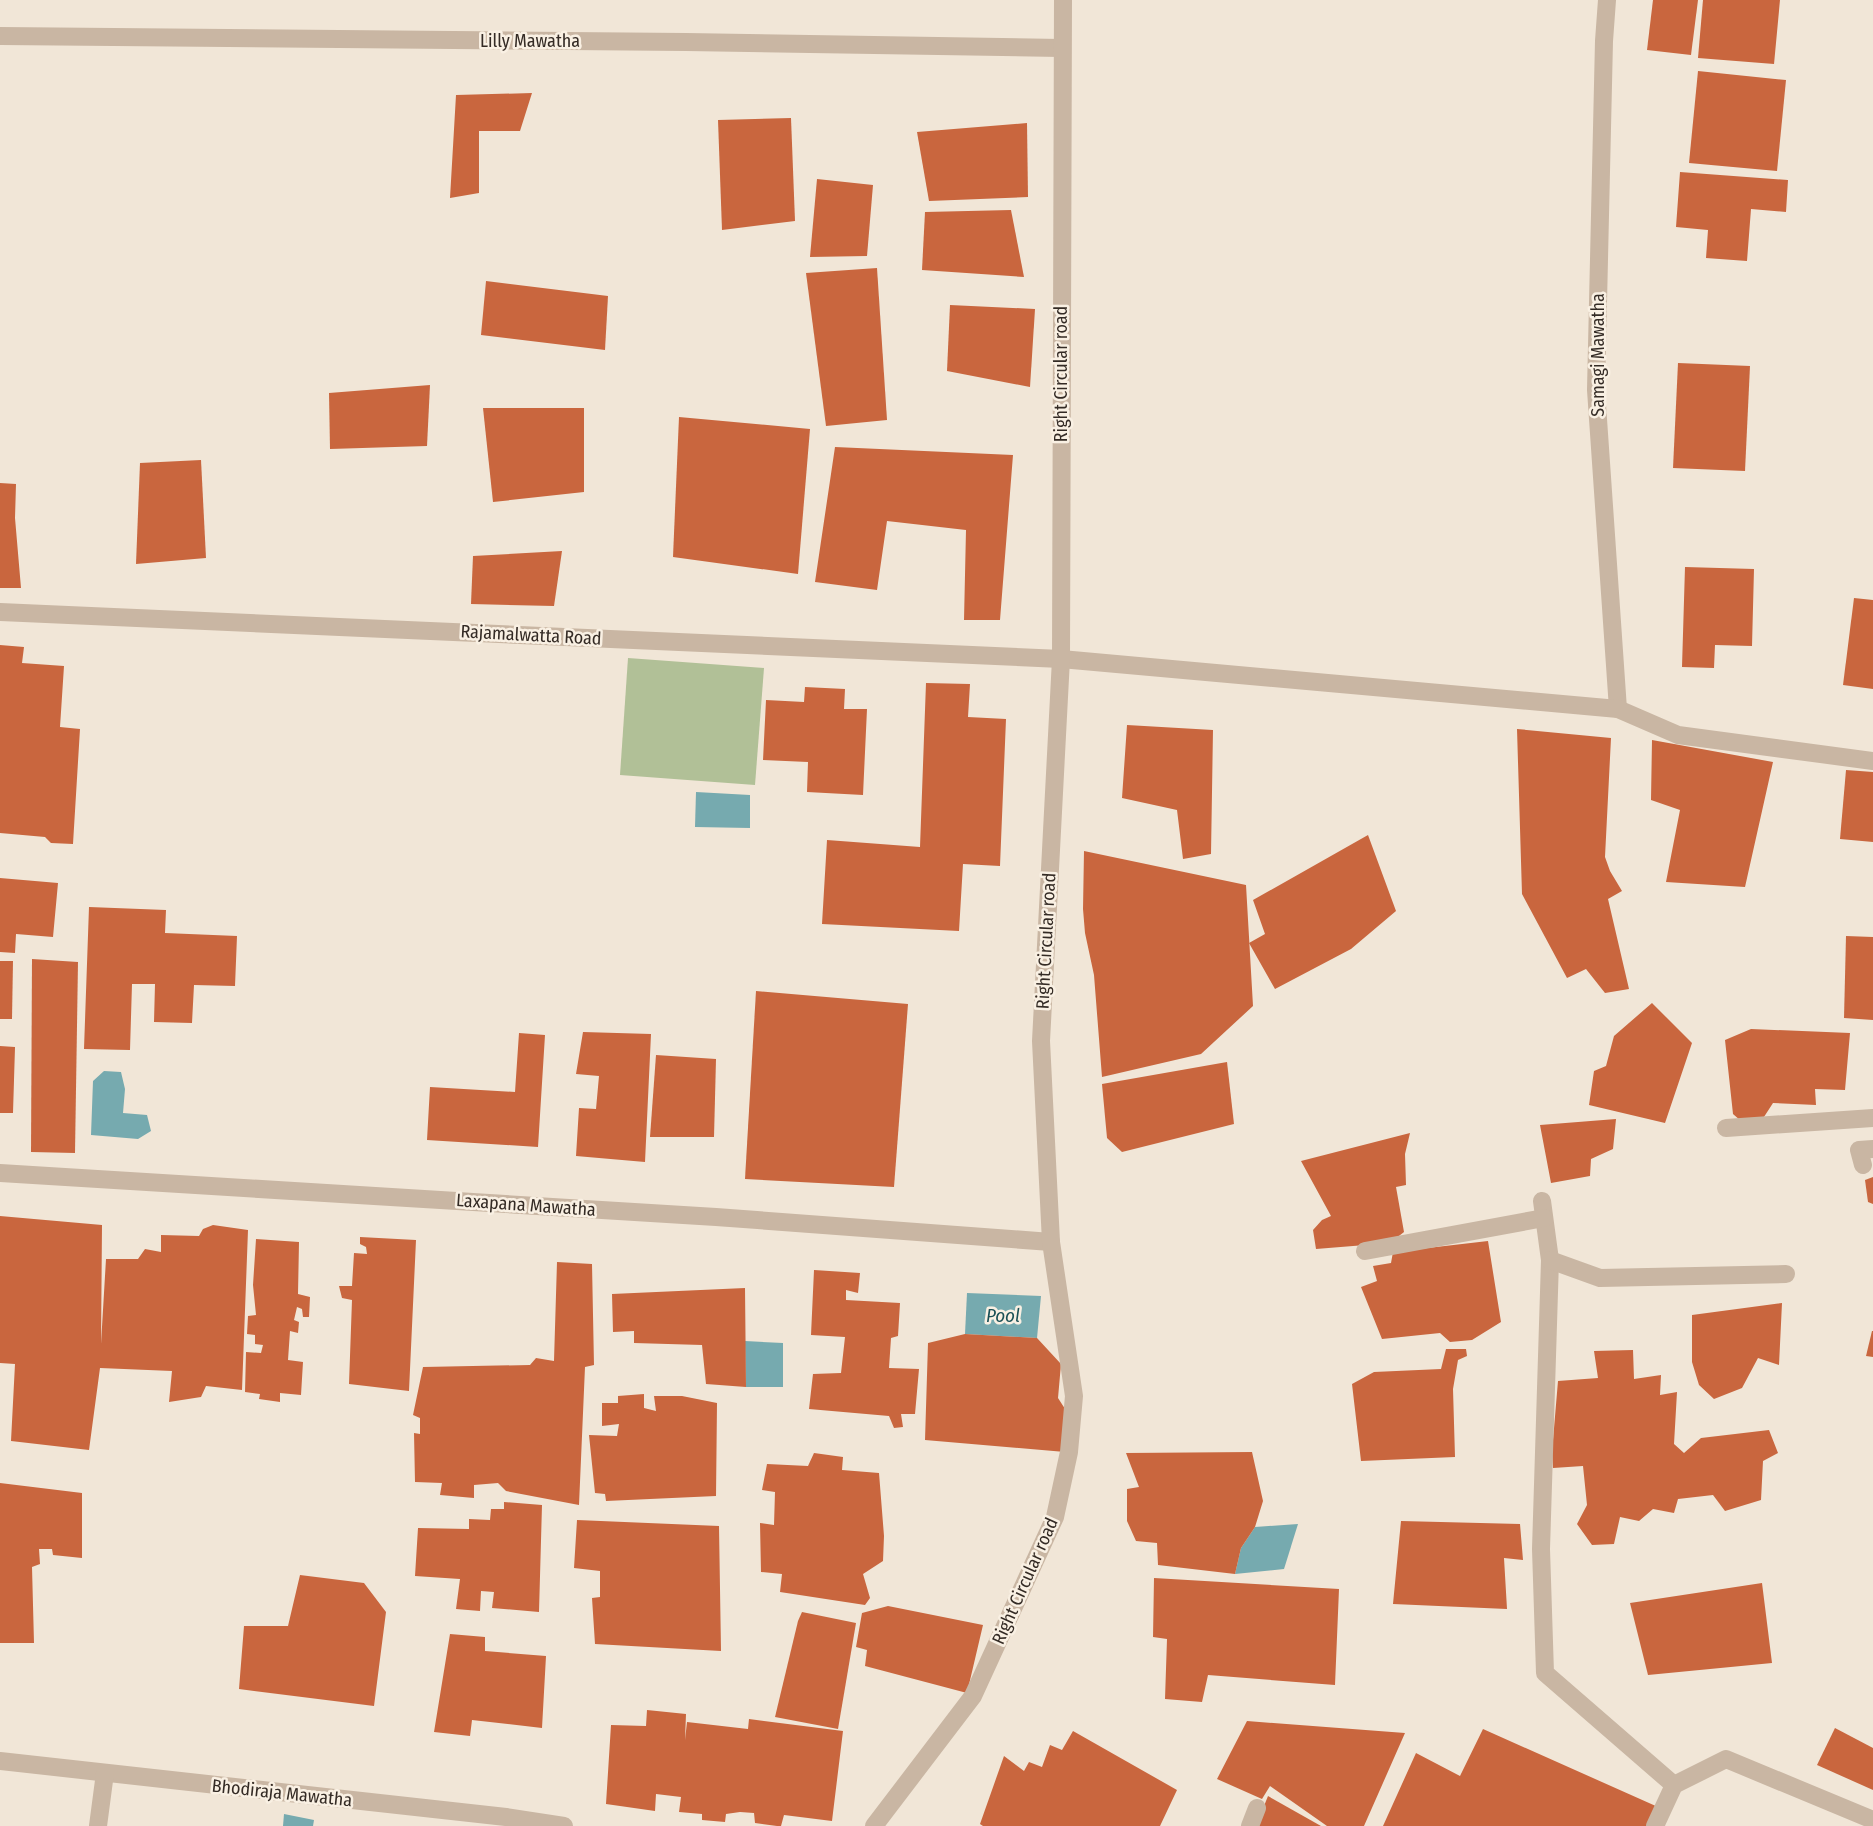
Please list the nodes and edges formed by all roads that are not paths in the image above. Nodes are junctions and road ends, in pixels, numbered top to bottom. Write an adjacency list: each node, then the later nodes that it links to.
1 (1063, 0): 4 (street, Right Circular road)
2 (1607, 0): 7 (street, Samagi Mawatha)
3 (0, 36): 4 (street, Lilly Mawatha)
4 (1061, 48): 6 (street, Right Circular road)
5 (0, 612): 6 (street, Rajamalwatta Road)
6 (1061, 659): 7 (street, Rajamalwatta Road); 14 (street, Right Circular road)
7 (1618, 709): 8 (street, Rajamalwatta Road)
8 (1873, 761)
9 (1873, 1118): 10 (street)
10 (1726, 1128)
11 (1873, 1149): 12 (street)
12 (1863, 1165)
13 (0, 1173): 14 (street, Laxapana Mawatha)
14 (1051, 1242): 26 (street, Right Circular road)
15 (1365, 1251): 16 (street)
16 (1549, 1260): 17 (street); 20 (street)
17 (1786, 1274)
18 (0, 1761): 19 (street, Bhodiraja Mawatha)
19 (105, 1773): 23 (street, Bhodiraja Mawatha); 24 (street)
20 (1674, 1785): 22 (street); 28 (street)
21 (1257, 1808): 27 (street)
22 (1870, 1814)
23 (505, 1822): 25 (street, Bhodiraja Mawatha)
24 (98, 1826)
25 (564, 1826)
26 (874, 1826)
27 (1250, 1826)
28 (1655, 1826)

